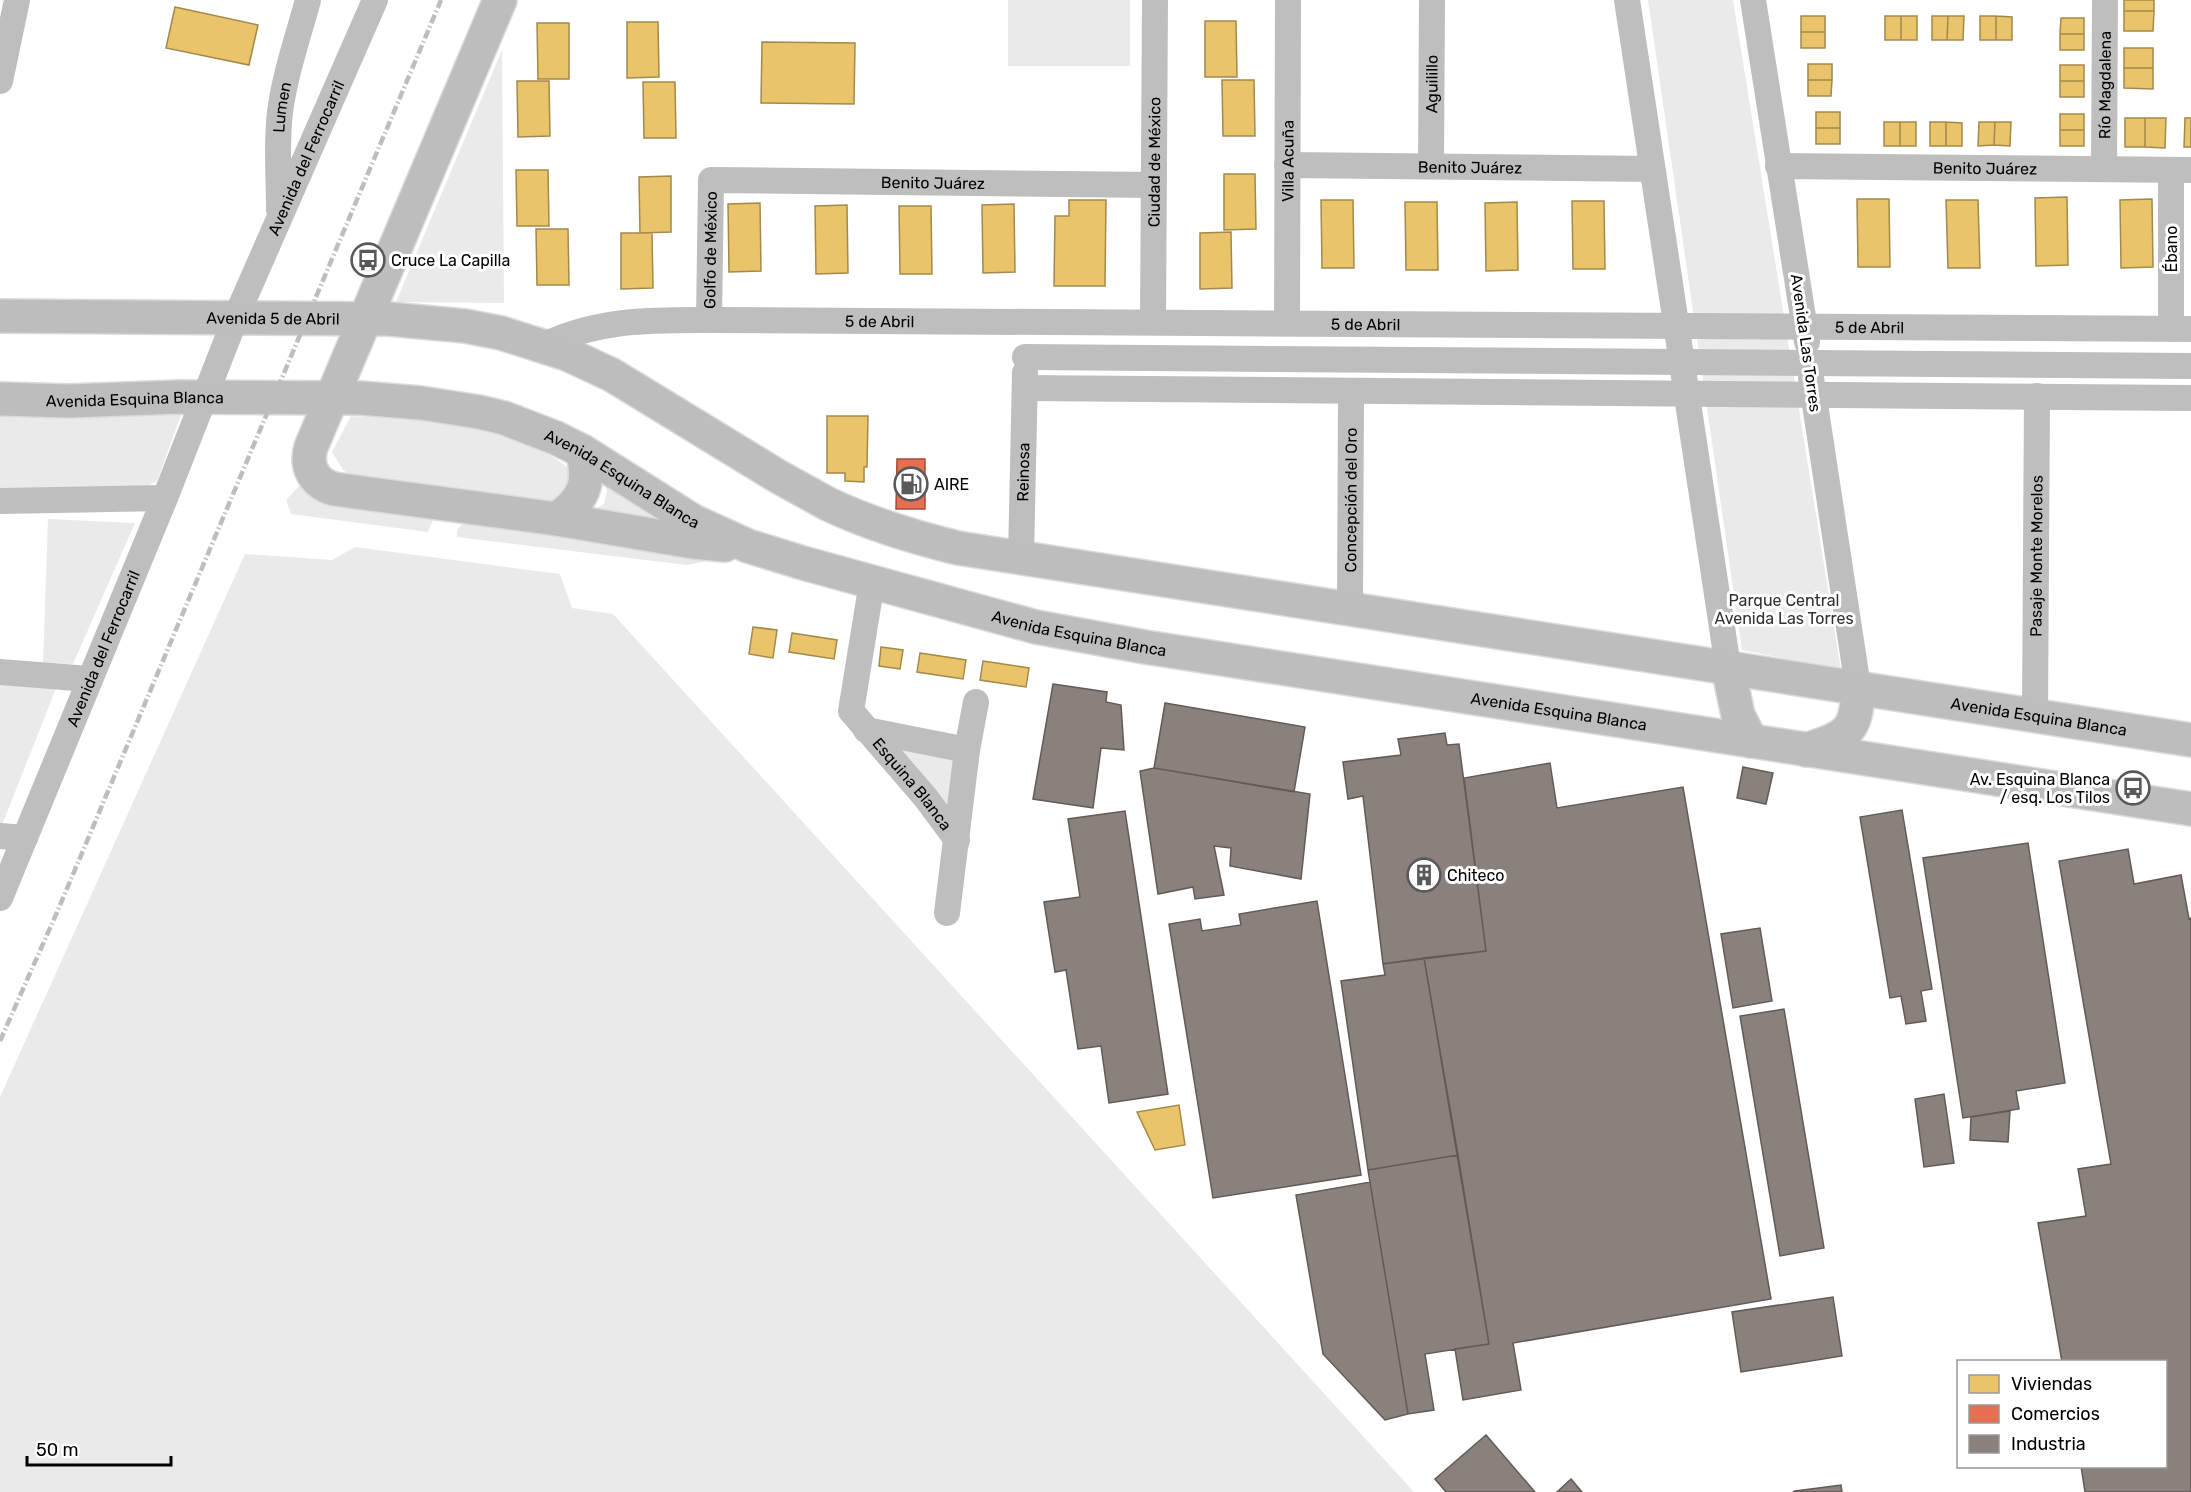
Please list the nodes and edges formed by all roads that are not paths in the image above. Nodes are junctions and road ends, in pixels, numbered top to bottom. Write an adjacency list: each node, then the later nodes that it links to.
1 (17, 0): 11 (street)
2 (308, 0): 20 (street, Lumen)
3 (500, 0): 23 (main road)
4 (1155, 0): 19 (street, Ciudad de México)
5 (1288, 0): 12 (street, Villa Acuña)
6 (1432, 0): 13 (street, Aguilillo)
7 (1627, 0): 15 (street)
8 (1753, 0): 14 (street, Avenida Las Torres)
9 (2105, 0): 16 (street, Río Magdalena)
10 (374, 1): 20 (street, Avenida del Ferrocarril)
11 (0, 81)
12 (1287, 165): 13 (street, Benito Juárez); 27 (street, Villa Acuña)
13 (1431, 166): 15 (street, Benito Juárez)
14 (1778, 166): 16 (street, Benito Juárez); 29 (street, Avenida Las Torres)
15 (1652, 169): 28 (street)
16 (2104, 169): 17 (street, Benito Juárez)
17 (2181, 170): 30 (street, Ébano)
18 (711, 180): 19 (street, Benito Juárez); 24 (street, Golfo de México)
19 (1153, 185): 26 (street, Ciudad de México)
20 (280, 218): 22 (street, Avenida del Ferrocarril)
21 (0, 316): 22 (main road, Avenida 5 de Abril)
22 (236, 317): 23 (main road, Avenida 5 de Abril); 41 (street)
23 (364, 319): 31 (main road, Avenida 5 de Abril); 42 (main road)
24 (709, 320): 25 (street, 5 de Abril); 31 (street, 5 de Abril)
25 (1026, 321): 26 (street, 5 de Abril); 32 (street, Reinosa)
26 (1153, 322): 27 (street, 5 de Abril)
27 (1287, 323): 28 (street, 5 de Abril)
28 (1676, 326): 29 (street, 5 de Abril); 33 (street)
29 (1805, 326): 30 (street, 5 de Abril); 34 (street, Avenida Las Torres)
30 (2181, 329)
31 (544, 345): 50 (main road, Avenida Esquina Blanca)
32 (1025, 357): 33 (street); 36 (street, Reinosa)
33 (1682, 363): 34 (street); 38 (street)
34 (1809, 363): 35 (street); 39 (street, Avenida Las Torres)
35 (2191, 366)
36 (1024, 388): 37 (street); 50 (street, Reinosa)
37 (1351, 390): 38 (street); 52 (street, Concepción del Oro)
38 (1686, 394): 39 (street); 53 (street)
39 (1813, 395): 40 (street); 56 (street, Avenida Las Torres)
40 (2037, 396): 43 (street); 58 (street, Pasaje Monte Morelos)
41 (206, 397): 42 (main road, Avenida Esquina Blanca); 44 (main road, Avenida Esquina Blanca); 46 (street, Avenida del Ferrocarril)
42 (332, 398): 45 (main road, Avenida Esquina Blanca); 48 (main road)
43 (2191, 398)
44 (0, 399)
45 (582, 451): 48 (main road); 49 (main road, Avenida Esquina Blanca)
46 (165, 498): 47 (street); 55 (street, Avenida del Ferrocarril)
47 (0, 501)
48 (557, 519): 49 (main road)
49 (748, 546): 51 (main road, Avenida Esquina Blanca)
50 (1021, 558): 52 (main road, Avenida Esquina Blanca)
51 (872, 582): 59 (street, Esquina Blanca); 61 (main road, Avenida Esquina Blanca)
52 (1350, 610): 53 (main road, Avenida Esquina Blanca)
53 (1728, 667): 56 (main road, Avenida Esquina Blanca); 61 (main road)
54 (0, 672): 55 (street)
55 (89, 679): 65 (street, Avenida del Ferrocarril)
56 (1858, 687): 58 (main road, Avenida Esquina Blanca); 63 (main road)
57 (976, 702): 62 (street, Esquina Blanca)
58 (2035, 715): 60 (main road, Avenida Esquina Blanca)
59 (866, 730): 62 (street, Esquina Blanca); 66 (street, Esquina Blanca)
60 (2191, 740)
61 (1751, 741): 63 (main road, Avenida Esquina Blanca)
62 (967, 750): 66 (street, Esquina Blanca)
63 (1804, 750): 64 (main road, Avenida Esquina Blanca)
64 (2191, 808)
65 (13, 837): 67 (street, Avenida del Ferrocarril)
66 (957, 840): 68 (street, Esquina Blanca)
67 (0, 898)
68 (947, 913)

